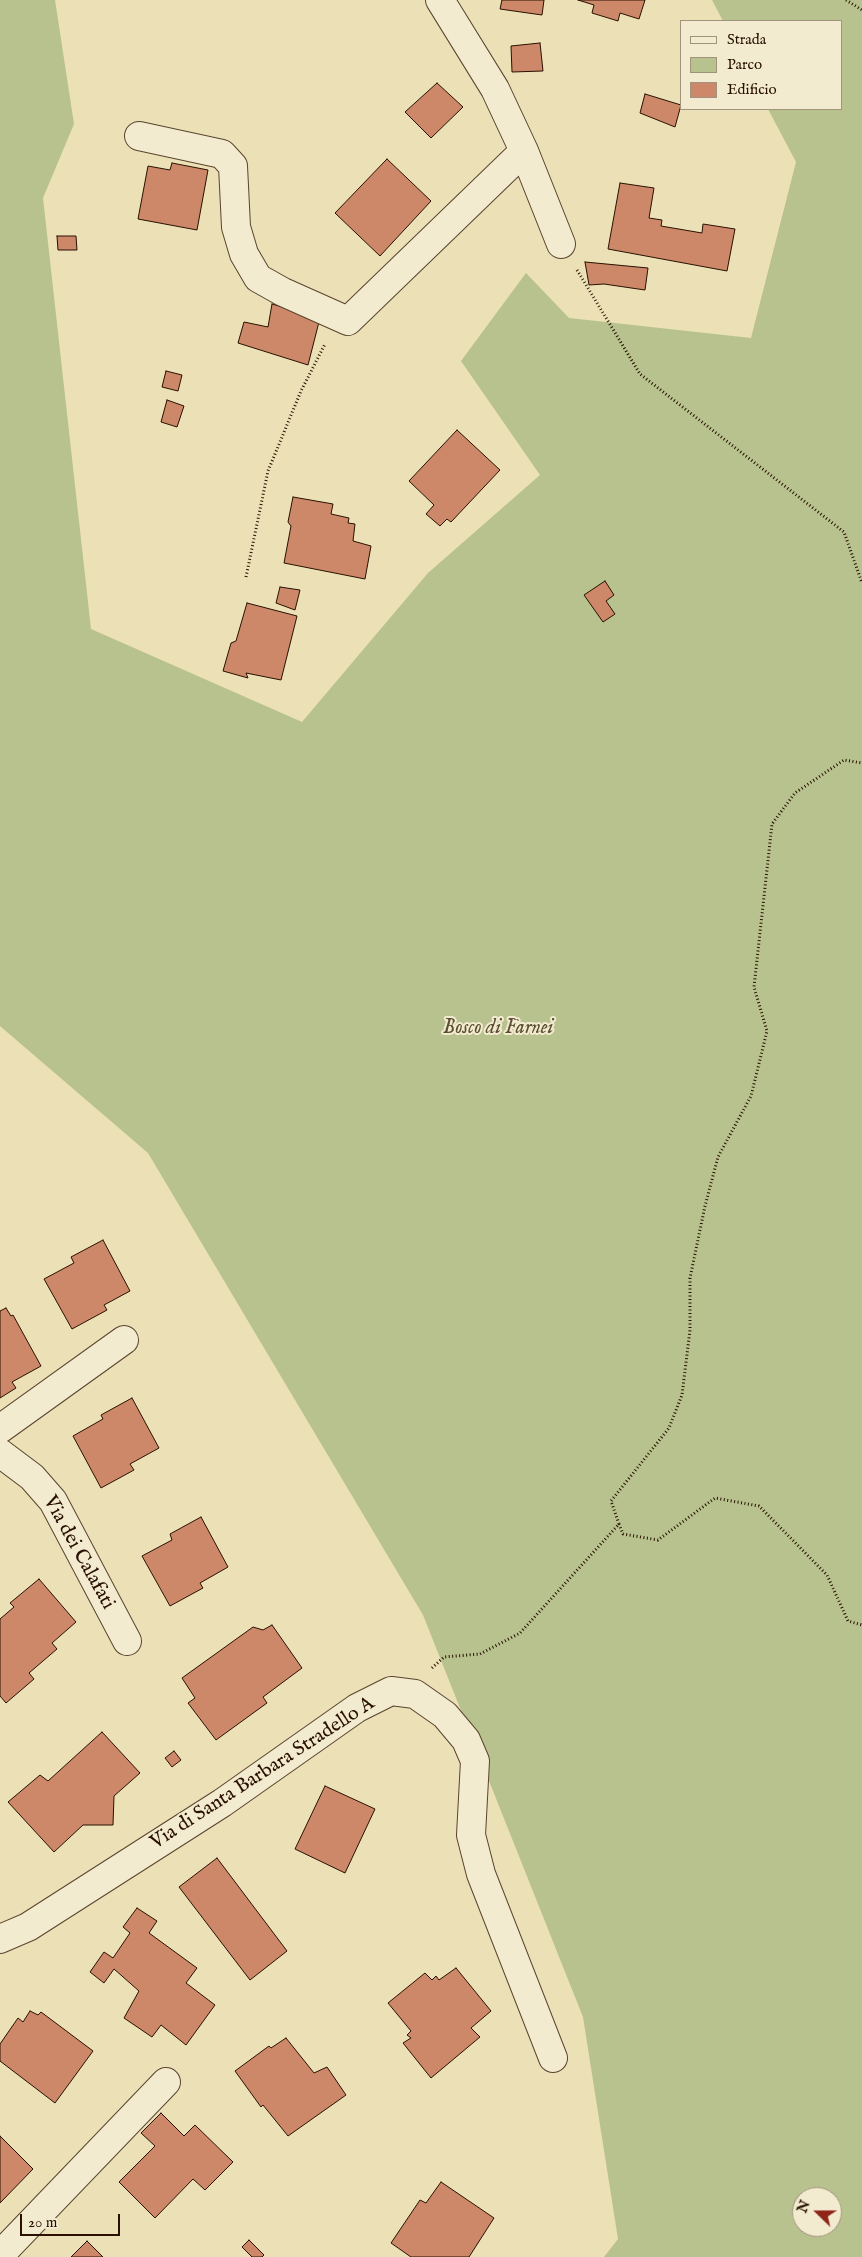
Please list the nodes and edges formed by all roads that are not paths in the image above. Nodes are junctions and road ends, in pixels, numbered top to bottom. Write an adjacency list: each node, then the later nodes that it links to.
1 (440, 0): 3 (street)
2 (139, 136): 3 (street)
3 (524, 151): 4 (street)
4 (561, 244)
5 (124, 1340): 6 (street)
6 (0, 1429)
7 (0, 1453): 8 (street, Via dei Calafati)
8 (127, 1641)
9 (0, 1939): 10 (street, Via di Santa Barbara Stradello A)
10 (554, 2058)
11 (166, 2082): 12 (street)
12 (0, 2254)

